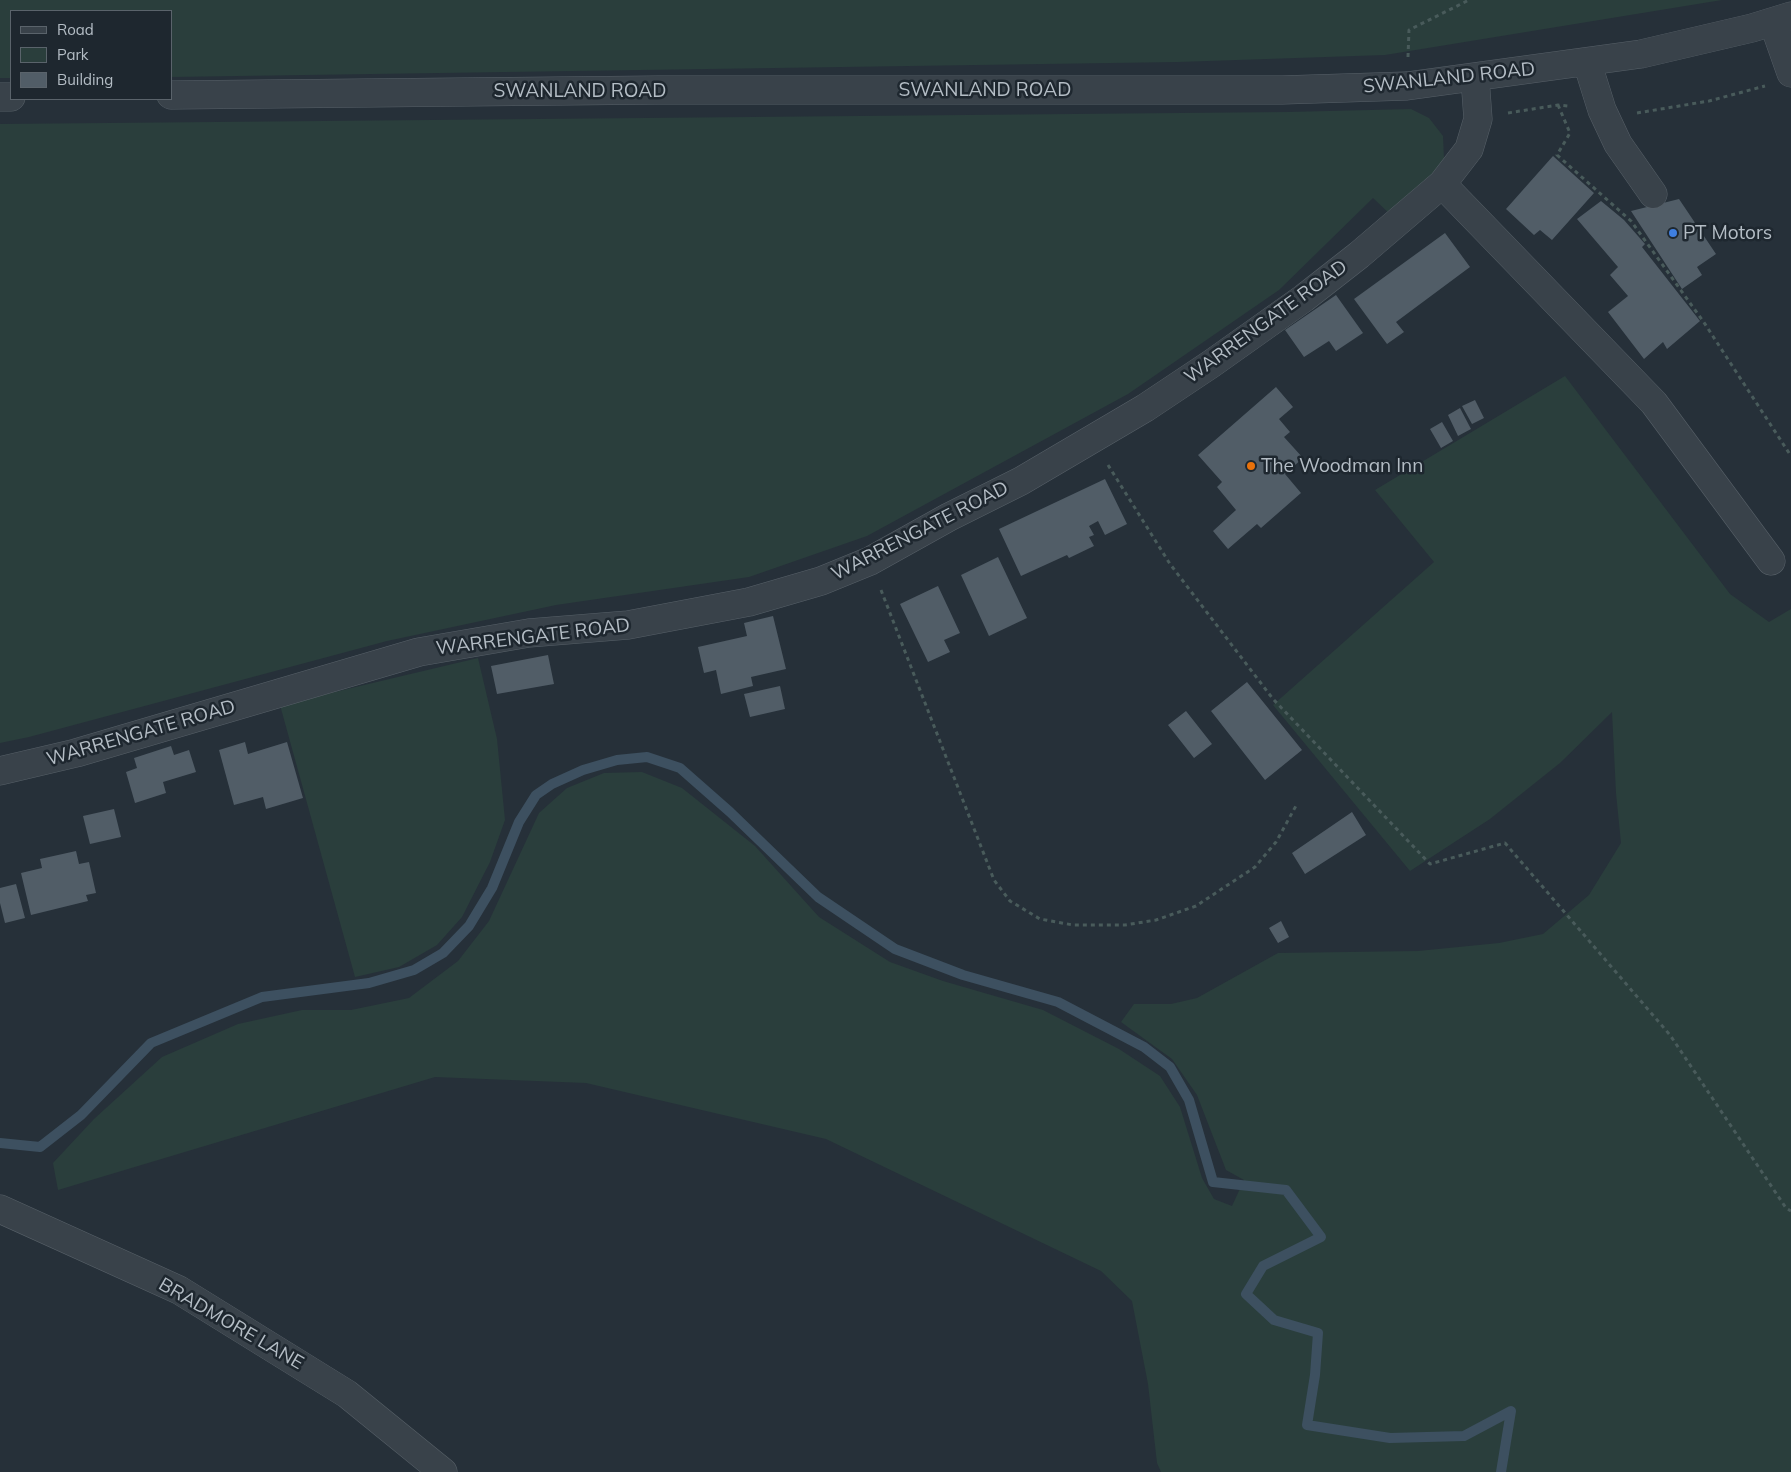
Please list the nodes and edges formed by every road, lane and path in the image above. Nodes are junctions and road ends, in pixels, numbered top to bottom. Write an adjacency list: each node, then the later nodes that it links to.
1 (1469, 0): 6 (path)
2 (1782, 19): 3 (street, SWANLAND ROAD); 5 (street)
3 (1587, 62): 4 (street, SWANLAND ROAD); 9 (street)
4 (1475, 78): 6 (street, SWANLAND ROAD); 10 (street, WARRENGATE ROAD)
5 (1781, 79): 9 (path)
6 (1406, 86): 7 (street, SWANLAND ROAD)
7 (172, 95)
8 (1558, 105): 9 (path); 10 (path); 14 (path)
9 (1602, 110): 12 (street)
10 (1478, 119): 11 (street, WARRENGATE ROAD)
11 (1442, 184): 13 (street, WARRENGATE ROAD); 16 (street)
12 (1653, 194)
13 (1092, 440): 15 (street, WARRENGATE ROAD); 20 (path)
14 (1791, 456)
15 (870, 561): 17 (street, WARRENGATE ROAD); 18 (path)
16 (1771, 561)
17 (0, 771)
18 (1297, 804)
19 (0, 1209): 21 (street, BRADMORE LANE)
20 (1791, 1211)
21 (443, 1472)

